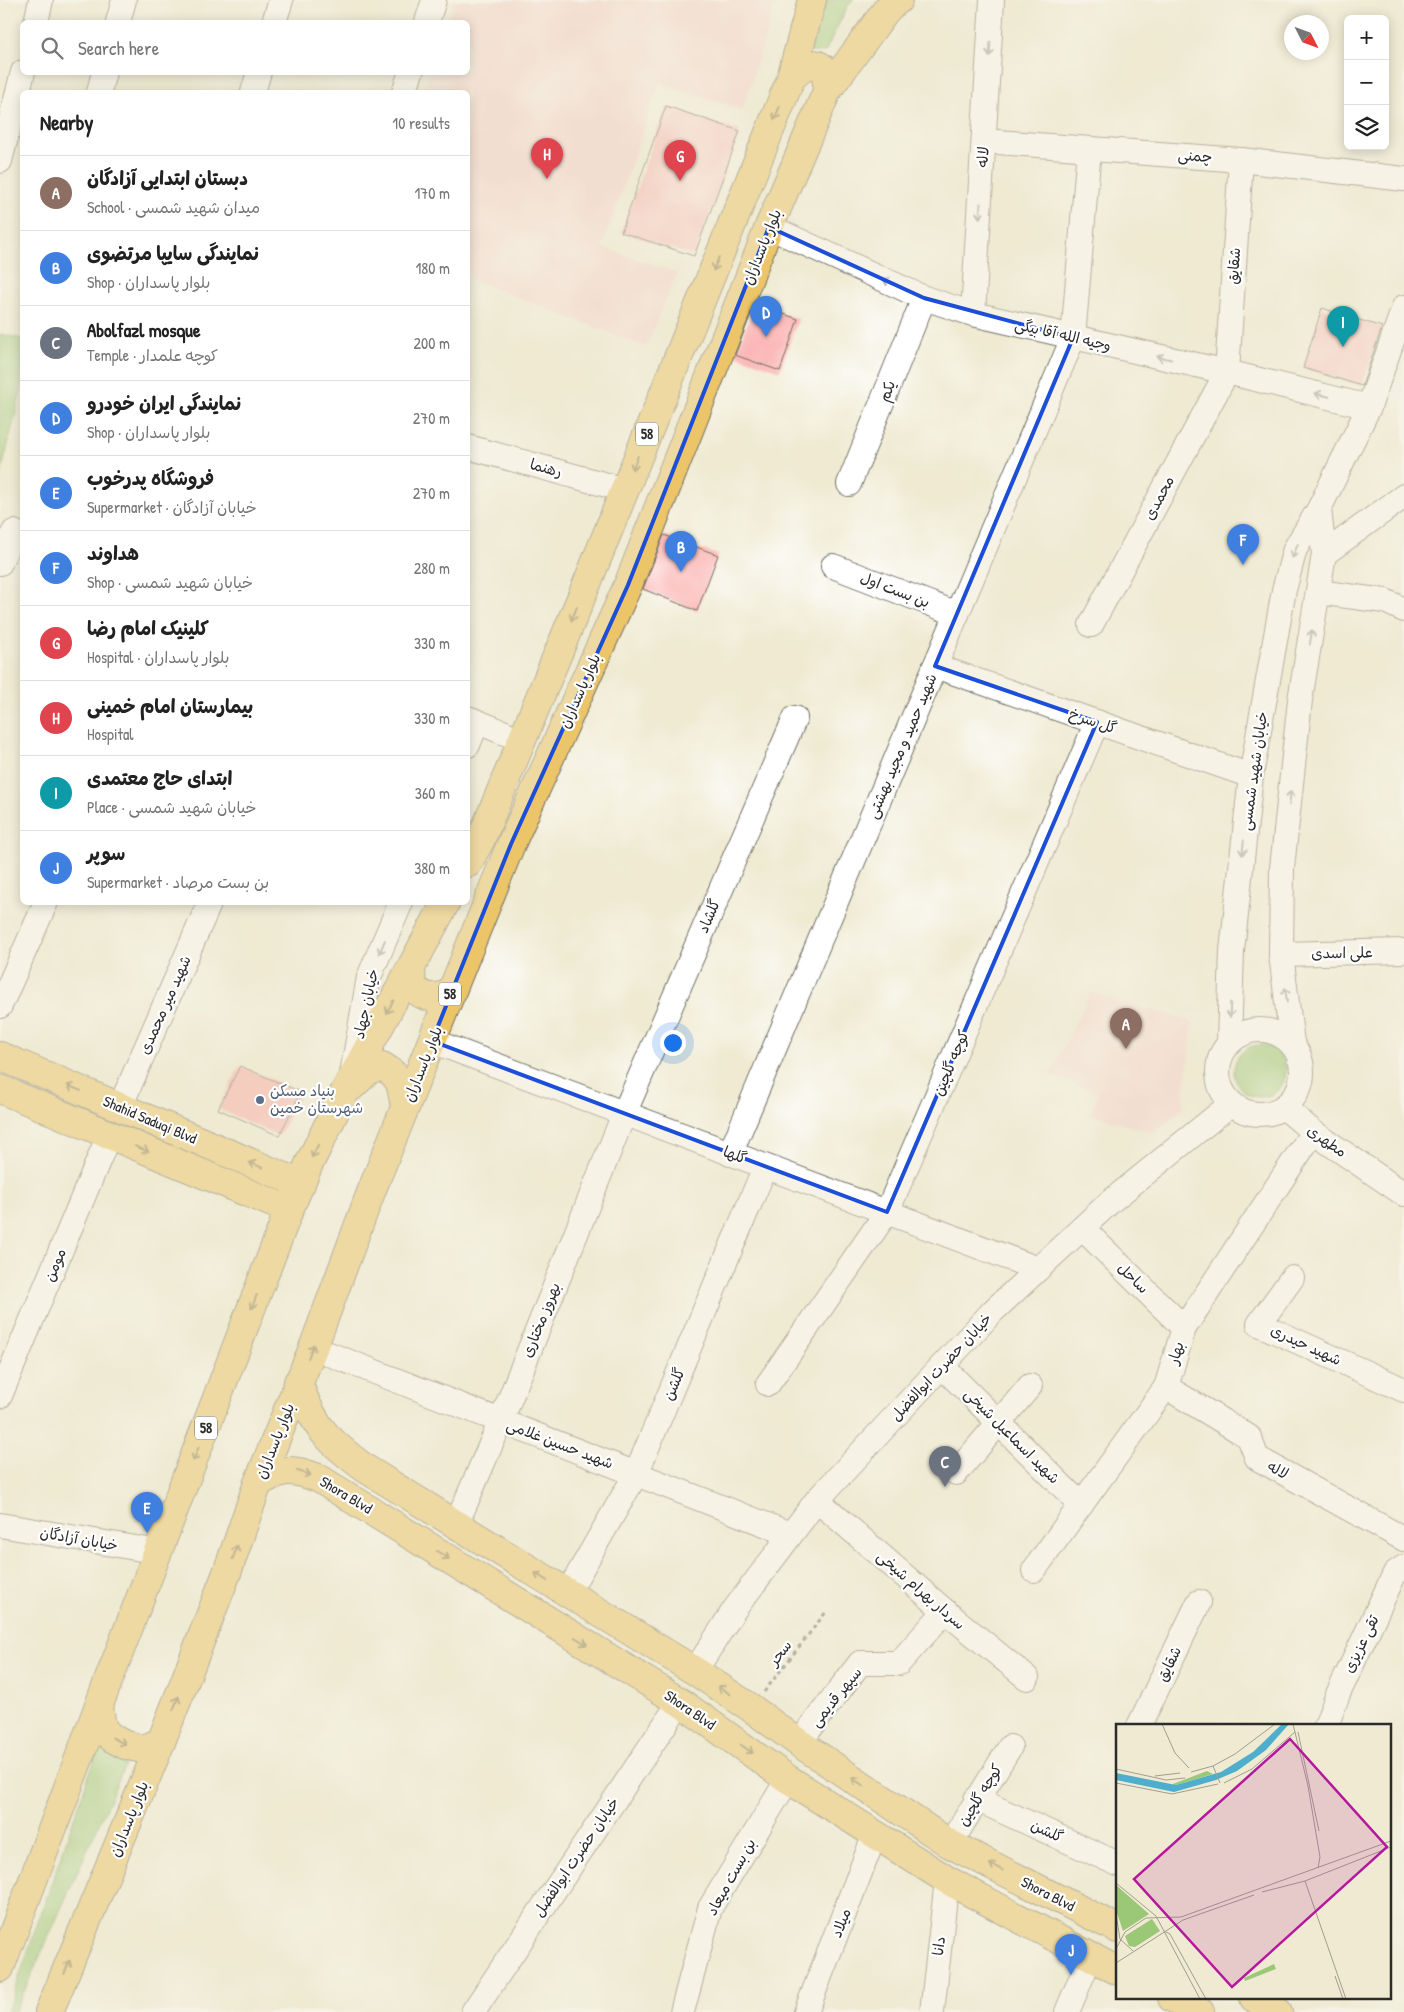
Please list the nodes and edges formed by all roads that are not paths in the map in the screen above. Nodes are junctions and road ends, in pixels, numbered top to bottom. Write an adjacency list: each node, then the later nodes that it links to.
1 (41, 0): 8 (street)
2 (124, 0): 9 (street)
3 (281, 0): 10 (street)
4 (434, 0): 11 (street)
5 (812, 0): 16 (main road, 58)
6 (898, 0): 20 (main road, بلوار پاسداران / 58)
7 (992, 0): 22 (street, لاله, one-way to 22)
8 (36, 20)
9 (119, 20)
10 (275, 20)
11 (428, 20)
12 (22, 75): 21 (street)
13 (103, 75): 17 (street)
14 (258, 75): 18 (street)
15 (409, 75): 19 (street)
16 (791, 78): 20 (main road); 36 (main road, 58, one-way to 36)
17 (100, 90)
18 (254, 90)
19 (405, 90)
20 (828, 91): 27 (main road, بلوار پاسداران / 58)
21 (4, 134): 25 (street)
22 (984, 141): 23 (street, چمنی); 30 (street, لاله, one-way to 30)
23 (1089, 149): 24 (street, چمنی); 31 (street, شهید حمید و مجید بهشتی)
24 (1242, 160): 26 (street, چمنی); 32 (street, شقایق)
25 (0, 161)
26 (1404, 179)
27 (769, 227): 28 (street, وجیه الله آقا بیگی, one-way to 27); 61 (main road, بلوار پاسداران / 58)
28 (924, 298): 30 (street, وجیه الله آقا بیگی); 35 (street, یکم)
29 (1404, 307): 33 (street, خیابان شهید شمسی)
30 (973, 314): 31 (street, وجیه الله آقا بیگی)
31 (1073, 338): 32 (street, وجیه الله آقا بیگی, one-way to 31); 45 (street, شهید حمید و مجید بهشتی)
32 (1227, 372): 33 (street, وجیه الله آقا بیگی, one-way to 32); 46 (street, محمدی)
33 (1370, 407): 38 (street, خیابان شهید شمسی)
34 (470, 447): 36 (street, رهنما)
35 (849, 484)
36 (624, 490): 51 (main road, 58, one-way to 51)
37 (1404, 496): 40 (street)
38 (1319, 509): 40 (street); 52 (street, خیابان شهید شمسی, one-way to 52)
39 (12, 531): 41 (street)
40 (1324, 554): 43 (street)
41 (0, 563)
42 (833, 566): 45 (street, بن بست اول)
43 (1318, 592): 44 (street); 59 (street, one-way to 43)
44 (1404, 610)
45 (958, 614): 47 (street, شهید حمید و مجید بهشتی)
46 (1091, 625)
47 (935, 666): 50 (street, گل سرخ); 76 (street, شهید حمید و مجید بهشتی)
48 (795, 718): 73 (street, گلشاد)
49 (472, 720): 51 (street)
50 (1097, 722): 52 (street, گل سرخ); 83 (street, کوچه گلچین)
51 (522, 740): 53 (main road, 58)
52 (1251, 776): 64 (street, خیابان شهید شمسی, one-way to 64)
53 (470, 859)
54 (45, 905): 62 (street)
55 (209, 905): 72 (street, شهید میر محمدی)
56 (400, 905): 67 (street, خیابان جهاد, one-way to 67)
57 (444, 905): 60 (main road, 58)
58 (1404, 951): 59 (street, علی اسدی)
59 (1281, 954): 65 (street, one-way to 59)
60 (411, 968): 61 (main road); 67 (main road, 58, one-way to 67)
61 (451, 994): 63 (main road, بلوار پاسداران / 58)
62 (0, 1006)
63 (432, 1042): 70 (main road, بلوار پاسداران / 58); 73 (street, گلها)
64 (1229, 1042): 65 (street); 69 (street)
65 (1292, 1043): 71 (street)
66 (0, 1056): 72 (main road, Shahid Saduqi Blvd, one-way to 66)
67 (348, 1086): 70 (main road); 80 (main road, 58, one-way to 80)
68 (0, 1089): 75 (main road, Shahid Saduqi Blvd)
69 (1231, 1104): 71 (street); 84 (street, خیابان حضرت ابوالفضل)
70 (405, 1107): 90 (main road, بلوار پاسداران / 58, one-way to 70)
71 (1284, 1107): 74 (street, مطهری)
72 (120, 1108): 80 (main road, Shahid Saduqi Blvd, one-way to 72)
73 (624, 1114): 76 (street, گلها); 96 (street, بهروز مختاری)
74 (1313, 1132): 78 (street, مطهری); 87 (street, بهار)
75 (109, 1135): 82 (main road, Shahid Saduqi Blvd, one-way to 82); 95 (street, مومن)
76 (730, 1154): 77 (street, گلها)
77 (765, 1167): 83 (street, گلها); 100 (street, گلشن)
78 (1373, 1172): 79 (street, مطهری); 81 (street, مطهری)
79 (1404, 1174)
80 (301, 1184): 82 (main road, 58)
81 (1404, 1194)
82 (289, 1210): 109 (main road, 58, one-way to 109)
83 (887, 1212): 85 (street, گلها); 91 (street, کوچه گلچین)
84 (1082, 1228): 85 (street, خیابان حضرت ابوالفضل); 87 (street, ساحل)
85 (1038, 1269): 89 (street, خیابان حضرت ابوالفضل)
86 (1292, 1278): 94 (street, شهید حیدری)
87 (1184, 1328): 93 (street, بهار)
88 (329, 1354): 96 (street, شهید حسین غلامی)
89 (942, 1366): 97 (street, شهید اسماعیل شیخی); 103 (street, خیابان حضرت ابوالفضل)
90 (298, 1382): 98 (main road, Shora Blvd); 101 (main road, بلوار پاسداران / 58)
91 (768, 1384)
92 (1030, 1386): 97 (street)
93 (1166, 1387): 104 (street, بهار); 108 (street, لاله)
94 (1404, 1390)
95 (0, 1396)
96 (501, 1422): 100 (street, شهید حسین غلامی); 105 (street, بهروز مختاری)
97 (999, 1422): 99 (street); 104 (street, شهید اسماعیل شیخی)
98 (366, 1469): 102 (main road); 105 (main road, Shora Blvd)
99 (956, 1473)
100 (636, 1474): 107 (street, شهید حسین غلامی); 112 (street, گلشن)
101 (258, 1483): 102 (main road, Shora Blvd, one-way to 102); 121 (main road, بلوار پاسداران / 58, one-way to 101)
102 (346, 1494): 117 (main road, Shora Blvd, one-way to 117)
103 (817, 1500): 107 (street, خیابان حضرت ابوالفضل); 114 (street, سردار بهرام شیخی)
104 (1080, 1505): 111 (street, بهار)
105 (456, 1524): 112 (main road, Shora Blvd, one-way to 105)
106 (0, 1525): 109 (street, خیابان آزادگان)
107 (790, 1534): 115 (street, خیابان حضرت ابوالفضل)
108 (1404, 1539)
109 (159, 1552): 118 (main road, 58)
110 (1404, 1567): 120 (street, تقی عزیزی)
111 (1034, 1570)
112 (567, 1594): 115 (main road, Shora Blvd)
113 (1199, 1602): 119 (street, شقایق)
114 (945, 1611): 116 (street, سردار بهرام شیخی); 122 (street, سپهر قدیمی)
115 (695, 1671): 122 (main road, Shora Blvd, one-way to 115)
116 (1027, 1678)
117 (680, 1702): 124 (main road, Shora Blvd, one-way to 124); 137 (street, خیابان حضرت ابوالفضل)
118 (99, 1705): 121 (main road, one-way to 121); 132 (main road, 58)
119 (1140, 1724)
120 (1327, 1724)
121 (161, 1742): 136 (main road, بلوار پاسداران / 58, one-way to 121)
122 (799, 1743): 127 (main road, Shora Blvd, one-way to 122)
123 (1010, 1747): 125 (street, کوچه گلچین)
124 (788, 1778): 126 (main road, Shora Blvd); 138 (street, بن بست میعاد)
125 (976, 1799): 127 (street, کوچه گلچین); 128 (street, گلشن)
126 (875, 1834): 129 (main road, Shora Blvd); 139 (street, میلاد)
127 (950, 1844): 130 (main road, Shora Blvd, one-way to 127)
128 (1116, 1863)
129 (947, 1880): 131 (main road, Shora Blvd); 140 (street, دانا)
130 (1116, 1928)
131 (1090, 1957): 133 (main road, Shora Blvd); 141 (street)
132 (0, 1968)
133 (1116, 1970)
134 (1176, 2000): 142 (main road)
135 (1257, 2000): 143 (main road)
136 (49, 2012)
137 (473, 2012)
138 (682, 2012)
139 (806, 2012)
140 (932, 2012)
141 (1067, 2012)
142 (1200, 2012)
143 (1278, 2012)

